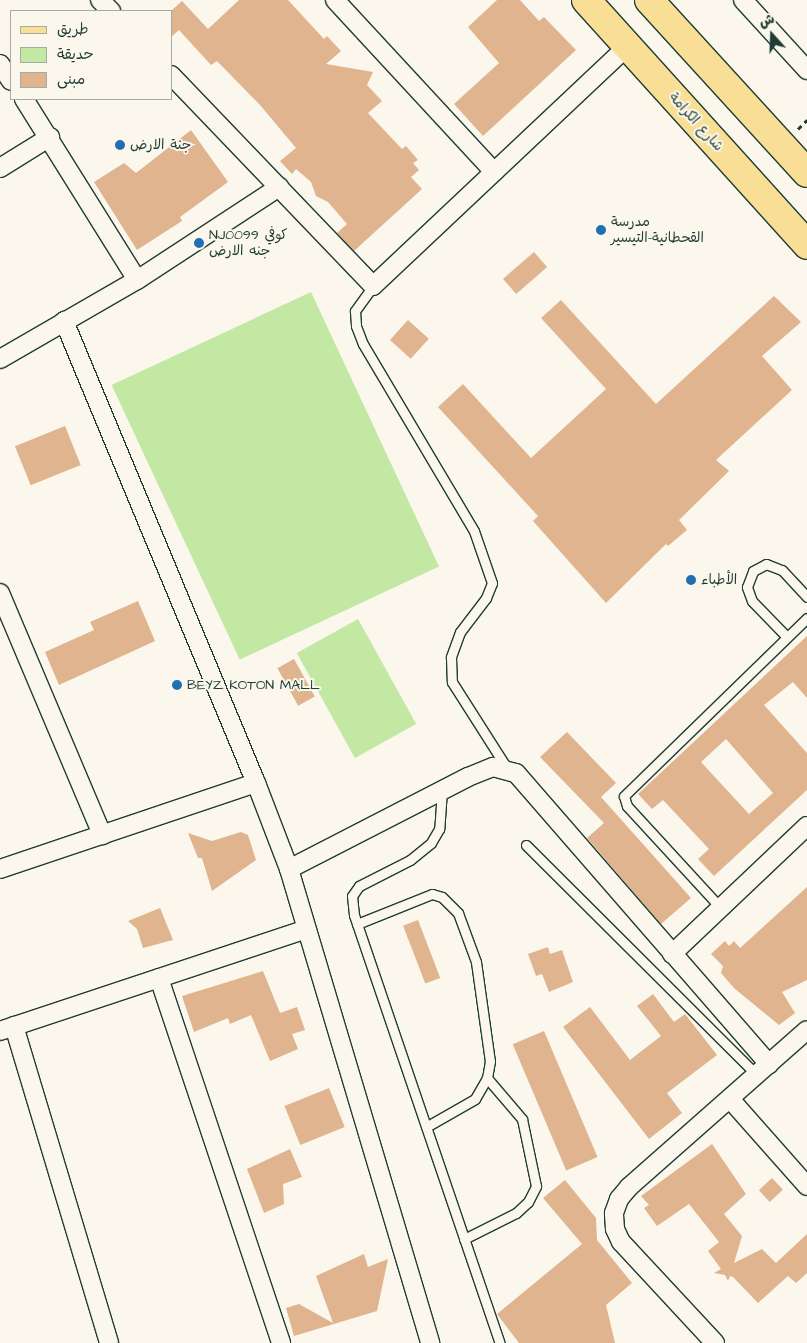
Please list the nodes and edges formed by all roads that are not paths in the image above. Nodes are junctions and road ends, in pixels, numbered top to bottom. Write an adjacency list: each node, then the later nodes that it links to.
1 (100, 0): 6 (street)
2 (335, 0): 15 (street)
3 (586, 0): 7 (main road, شارع الكرامة)
4 (649, 0): 16 (main road)
5 (743, 0): 9 (street)
6 (110, 10)
7 (628, 46): 15 (street); 18 (main road, شارع الكرامة)
8 (0, 64): 11 (street)
9 (807, 70)
10 (172, 75): 17 (street)
11 (10, 79)
12 (25, 100): 13 (street)
13 (50, 136): 14 (street); 19 (street)
14 (0, 168)
15 (494, 172): 20 (street)
16 (807, 173)
17 (279, 187): 19 (street); 20 (street)
18 (807, 244)
19 (137, 280): 21 (street)
20 (373, 286): 27 (lane)
21 (64, 321): 22 (street); 28 (street)
22 (0, 359)
23 (0, 593): 31 (street)
24 (807, 597): 26 (lane)
25 (807, 618): 26 (lane)
26 (787, 637): 35 (lane)
27 (508, 771): 29 (street); 38 (street)
28 (256, 783): 31 (street); 34 (street)
29 (442, 790): 34 (street); 36 (lane)
30 (807, 826): 35 (street)
31 (102, 835): 33 (street)
32 (526, 845): 42 (lane)
33 (0, 869)
34 (289, 869): 37 (street)
35 (719, 906): 38 (street)
36 (357, 924): 43 (lane); 45 (lane)
37 (306, 929): 39 (street); 50 (street)
38 (672, 954): 42 (street)
39 (159, 978): 40 (street); 49 (street)
40 (7, 1029): 48 (street)
41 (807, 1030): 42 (street)
42 (763, 1070): 44 (street)
43 (487, 1078): 45 (lane); 47 (lane)
44 (730, 1099): 46 (street); 52 (street)
45 (426, 1127): 47 (lane)
46 (807, 1186)
47 (464, 1239): 51 (lane)
48 (109, 1343)
49 (281, 1343)
50 (430, 1343)
51 (500, 1343)
52 (715, 1343)

